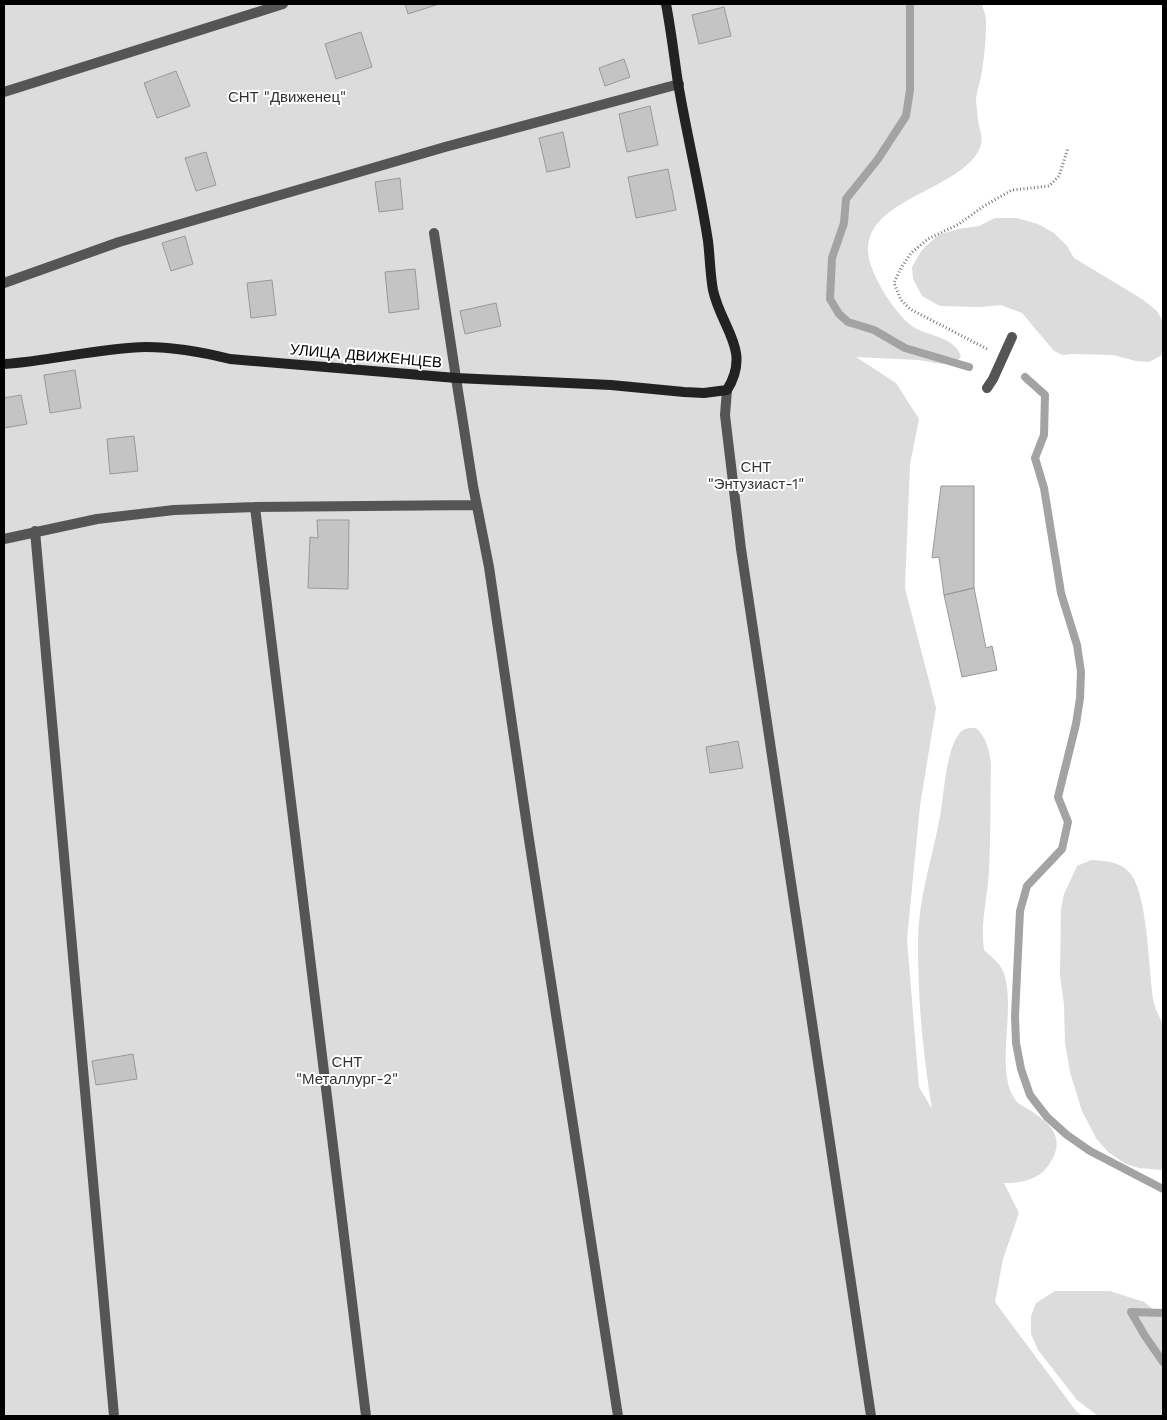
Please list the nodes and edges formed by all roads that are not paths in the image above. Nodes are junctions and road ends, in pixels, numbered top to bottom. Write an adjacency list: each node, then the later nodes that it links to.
1 (283, 4): 4 (street)
2 (666, 4): 3 (street)
3 (679, 84): 6 (street); 11 (street)
4 (4, 92)
5 (434, 233): 9 (street)
6 (4, 283)
7 (1012, 337): 10 (street)
8 (4, 364): 9 (street, УЛИЦА ДВИЖЕНЦЕВ)
9 (456, 378): 11 (street, УЛИЦА ДВИЖЕНЦЕВ); 12 (street)
10 (987, 388)
11 (727, 390): 19 (street)
12 (476, 505): 13 (street); 18 (street)
13 (255, 507): 14 (street); 17 (street)
14 (35, 532): 15 (street); 16 (street)
15 (4, 539)
16 (114, 1416)
17 (366, 1416)
18 (618, 1416)
19 (871, 1416)

